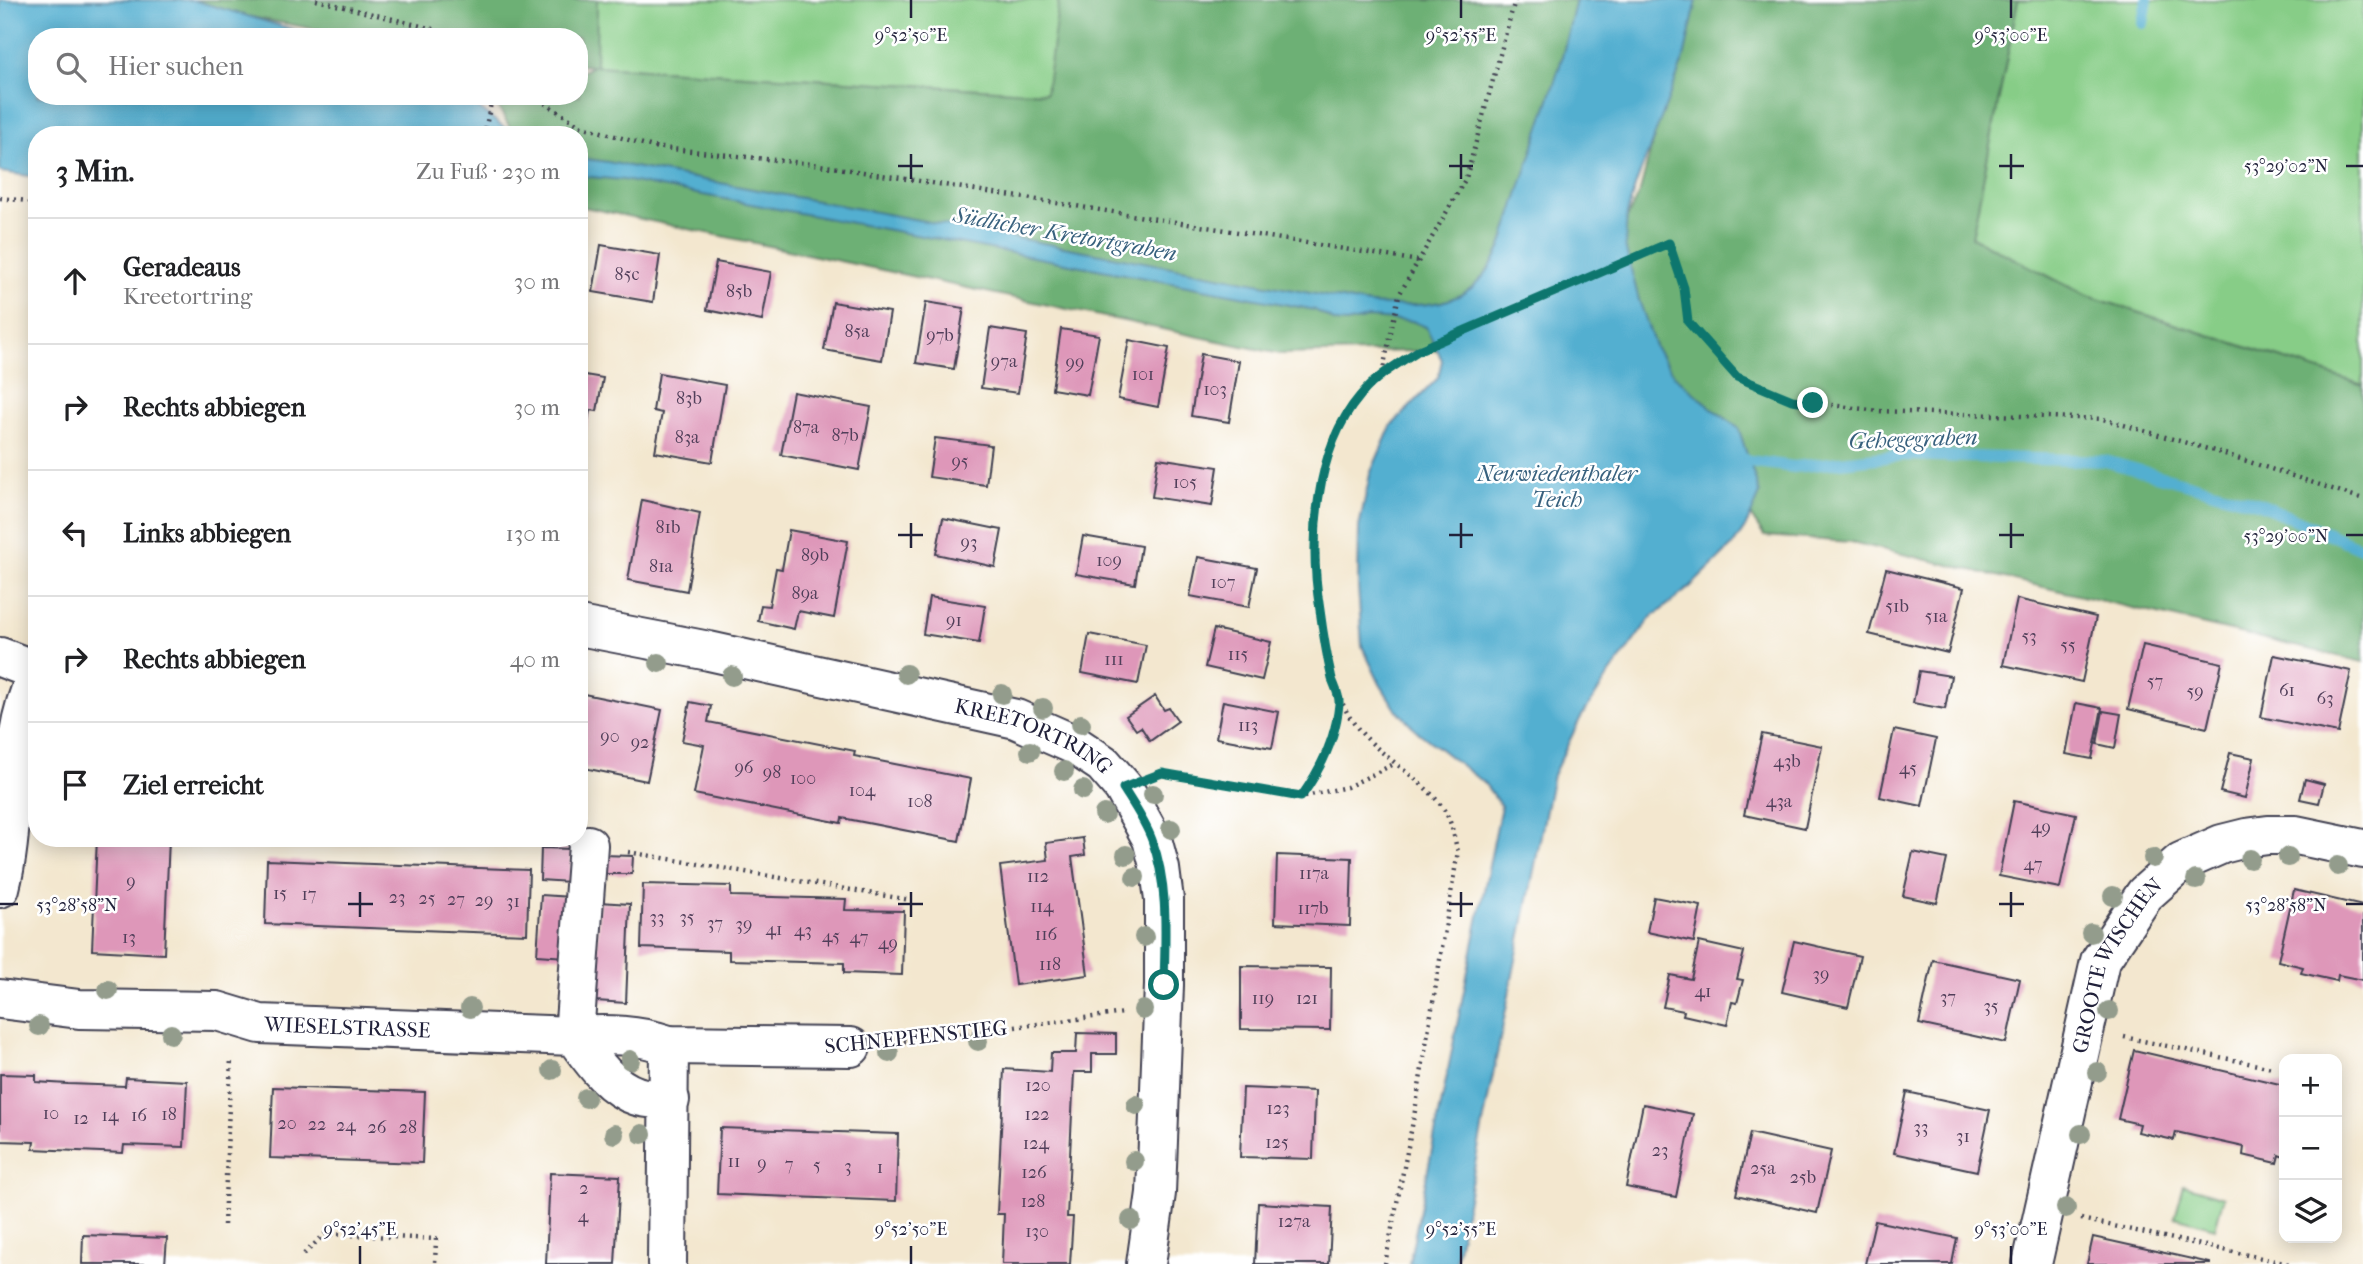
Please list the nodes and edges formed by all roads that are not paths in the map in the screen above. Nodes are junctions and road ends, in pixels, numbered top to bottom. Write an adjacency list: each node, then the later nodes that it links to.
1 (588, 628): 15 (street, KREETORTRING)
2 (0, 657): 3 (street)
3 (28, 669)
4 (28, 694): 5 (street)
5 (6, 811): 8 (street)
6 (588, 847): 10 (street)
7 (2363, 849): 16 (street, GROOTE WISCHEN)
8 (0, 888)
9 (0, 999): 10 (street, WIESELSTRASSE)
10 (575, 1036): 11 (street, SCHNEPFENSTIEG); 13 (street)
11 (669, 1045): 12 (street, SCHNEPFENSTIEG); 13 (street)
12 (851, 1047)
13 (670, 1100): 14 (street)
14 (667, 1264)
15 (1146, 1264)
16 (2032, 1264)

